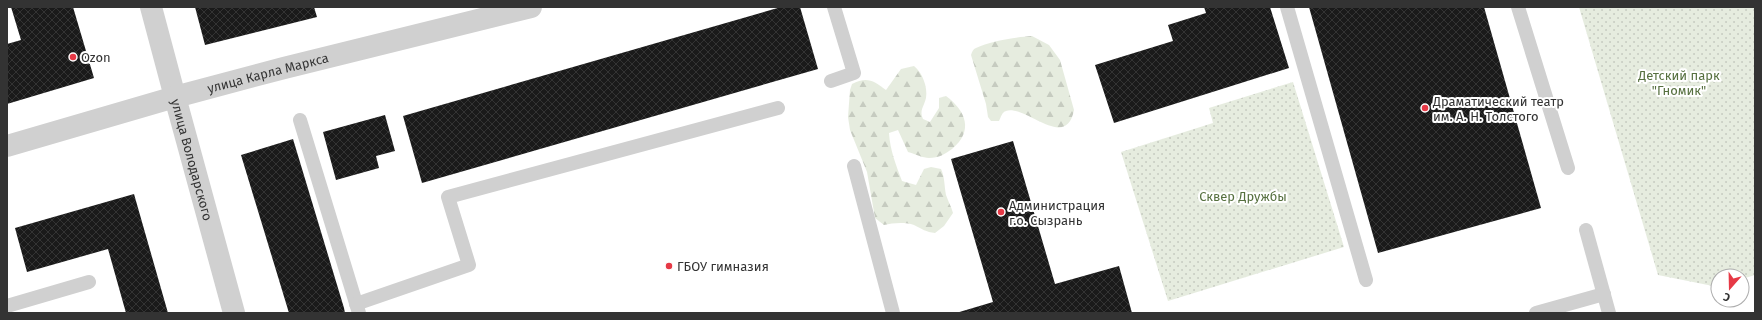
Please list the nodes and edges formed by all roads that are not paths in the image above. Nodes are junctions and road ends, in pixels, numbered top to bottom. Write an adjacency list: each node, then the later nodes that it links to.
1 (151, 7): 7 (street, улица Володарского)
2 (531, 7): 7 (street, улица Карла Маркса)
3 (834, 7): 6 (lane)
4 (1287, 7): 14 (lane)
5 (1518, 7): 12 (lane)
6 (831, 81)
7 (175, 97): 10 (street, улица Карла Маркса); 19 (street, улица Володарского)
8 (778, 108): 18 (lane)
9 (300, 120): 18 (lane)
10 (7, 146)
11 (854, 166): 20 (lane)
12 (1568, 168)
13 (1586, 230): 16 (lane)
14 (1366, 280)
15 (89, 282): 17 (lane)
16 (1604, 294): 21 (lane); 22 (lane)
17 (7, 306)
18 (358, 309)
19 (234, 313)
20 (893, 313)
21 (1536, 313)
22 (1609, 313)

